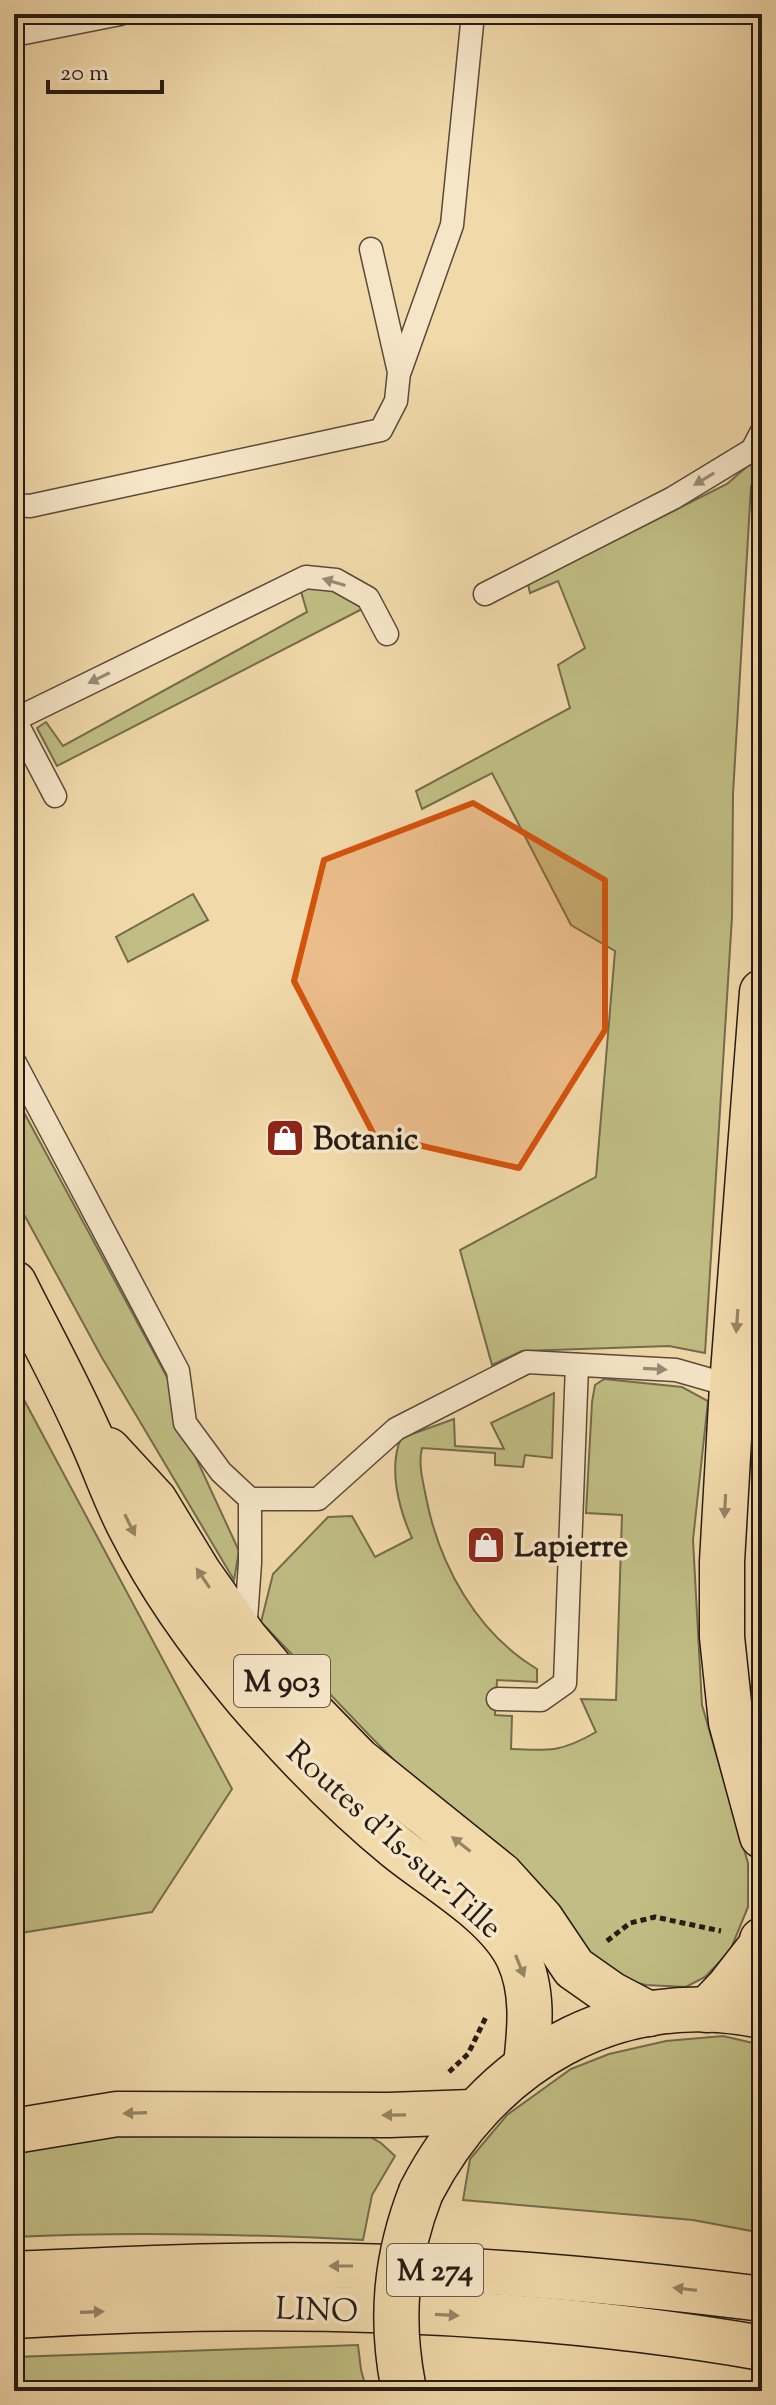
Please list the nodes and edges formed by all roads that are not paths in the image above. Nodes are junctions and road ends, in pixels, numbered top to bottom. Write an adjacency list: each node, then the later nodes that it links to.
1 (120, 14): 3 (lane)
2 (473, 14): 5 (lane)
3 (14, 35)
4 (371, 249): 5 (lane)
5 (399, 372): 7 (lane)
6 (762, 431): 8 (lane, one-way to 8)
7 (14, 505)
8 (485, 594)
9 (387, 634): 10 (lane, one-way to 10)
10 (15, 718): 11 (lane)
11 (55, 796)
12 (762, 992): 16 (main road, one-way to 16)
13 (14, 1061): 18 (lane)
14 (14, 1283): 17 (main road, Routes d'Is-sur-Tille / M 903)
15 (577, 1365): 16 (lane, one-way to 16); 18 (lane); 20 (lane)
16 (732, 1386): 21 (main road, one-way to 21)
17 (87, 1428): 19 (main road, Routes d'Is-sur-Tille / M 903, one-way to 17); 26 (main road, Routes d'Is-sur-Tille / M 903, one-way to 26)
18 (250, 1499): 19 (lane)
19 (245, 1638): 24 (main road, Routes d'Is-sur-Tille / M 903, one-way to 19)
20 (498, 1699)
21 (762, 1836)
22 (762, 1940): 23 (main road)
23 (707, 2010): 24 (main road); 25 (main road)
24 (649, 2014): 26 (main road)
25 (762, 2016)
26 (526, 2065): 27 (main road)
27 (472, 2112): 28 (main road, one-way to 28); 33 (main road, bridge)
28 (14, 2131)
29 (14, 2274): 30 (main road, LINO / M 274, one-way to 29)
30 (762, 2299)
31 (14, 2316): 32 (main road, LINO / M 274, one-way to 32)
32 (762, 2348)
33 (404, 2388)

